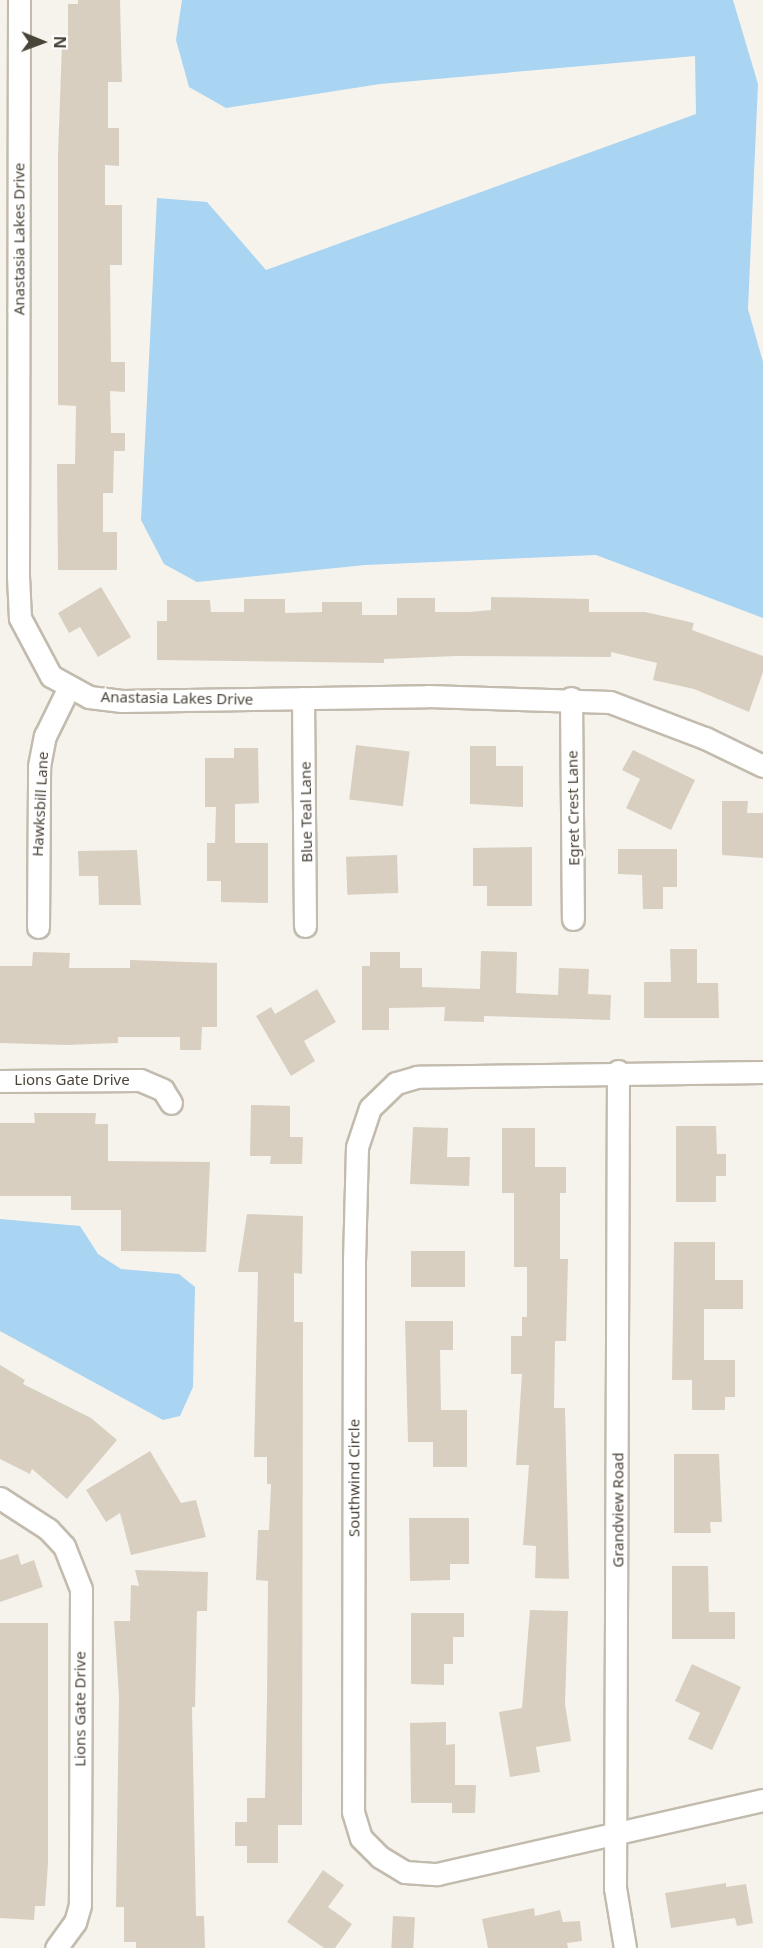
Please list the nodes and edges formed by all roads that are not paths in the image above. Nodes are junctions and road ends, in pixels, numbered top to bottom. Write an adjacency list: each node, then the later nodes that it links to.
1 (19, 0): 2 (street, Anastasia Lakes Drive)
2 (69, 687): 3 (street, Anastasia Lakes Drive); 7 (street, Hawksbill Lane)
3 (303, 698): 4 (street, Anastasia Lakes Drive); 8 (street, Blue Teal Lane)
4 (571, 698): 5 (street, Anastasia Lakes Drive); 6 (street, Egret Crest Lane)
5 (763, 766)
6 (573, 919)
7 (38, 927)
8 (305, 927)
9 (618, 1071): 10 (street, Southwind Circle); 15 (street, Grandview Road); 15 (street, Southwind Circle)
10 (763, 1072)
11 (0, 1081): 12 (street, Lions Gate Drive)
12 (171, 1103)
13 (0, 1498): 16 (street, Lions Gate Drive)
14 (763, 1800): 15 (street, Southwind Circle)
15 (615, 1835): 17 (street, Grandview Road)
16 (56, 1948)
17 (626, 1948)

